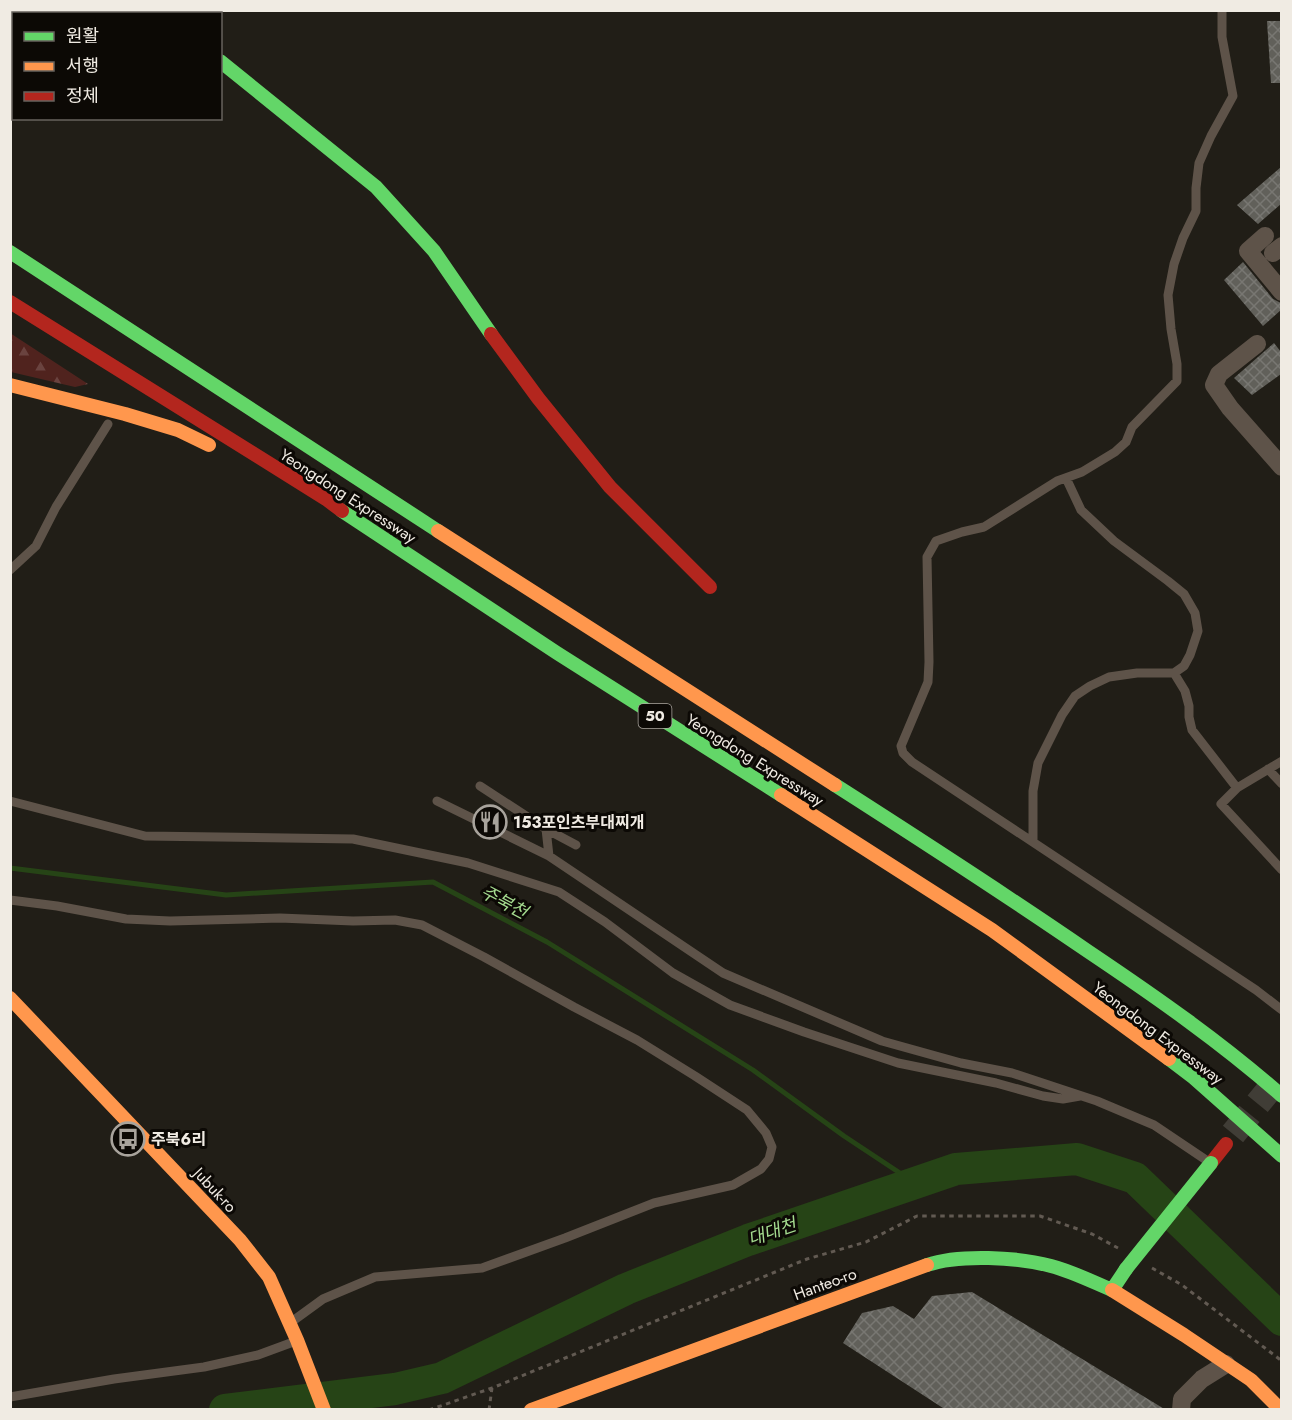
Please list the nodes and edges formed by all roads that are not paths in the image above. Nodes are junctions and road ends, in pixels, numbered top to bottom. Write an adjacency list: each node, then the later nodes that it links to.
1 (1222, 10): 11 (lane)
2 (222, 63): 14 (main road)
3 (1265, 236): 5 (street)
4 (10, 252): 32 (main road, Yeongdong Expressway / 50)
5 (1281, 292)
6 (10, 302): 12 (main road, Yeongdong Expressway / 50)
7 (1257, 344): 10 (street)
8 (10, 384): 12 (main road)
9 (108, 424): 13 (lane)
10 (1281, 467)
11 (1066, 478): 15 (lane); 24 (lane)
12 (326, 499): 34 (main road, Yeongdong Expressway / 50)
13 (10, 570)
14 (710, 587)
15 (1174, 673): 20 (lane); 24 (lane)
16 (1281, 761): 17 (lane)
17 (1268, 769): 18 (lane); 20 (lane)
18 (1281, 784)
19 (480, 786): 23 (lane)
20 (1237, 788): 27 (lane)
21 (10, 801): 31 (lane)
22 (436, 801): 26 (lane)
23 (546, 829): 25 (lane); 26 (lane)
24 (1033, 842): 30 (lane)
25 (576, 845)
26 (549, 856): 31 (lane)
27 (1281, 870)
28 (10, 900): 37 (lane)
29 (10, 998): 37 (main road, Jubuk-ro)
30 (1281, 1010)
31 (1080, 1096): 35 (lane)
32 (1281, 1096)
33 (1226, 1144): 35 (main road)
34 (1281, 1156)
35 (1211, 1163): 36 (main road, bridge)
36 (1112, 1290): 39 (main road, Hanteo-ro); 42 (main road, Hanteo-ro)
37 (290, 1323): 38 (main road, Jubuk-ro)
38 (300, 1346): 40 (lane); 41 (main road, Jubuk-ro)
39 (1226, 1364): 43 (street); 44 (main road, Hanteo-ro)
40 (10, 1397)
41 (324, 1410)
42 (531, 1410)
43 (1181, 1410)
44 (1281, 1410)

